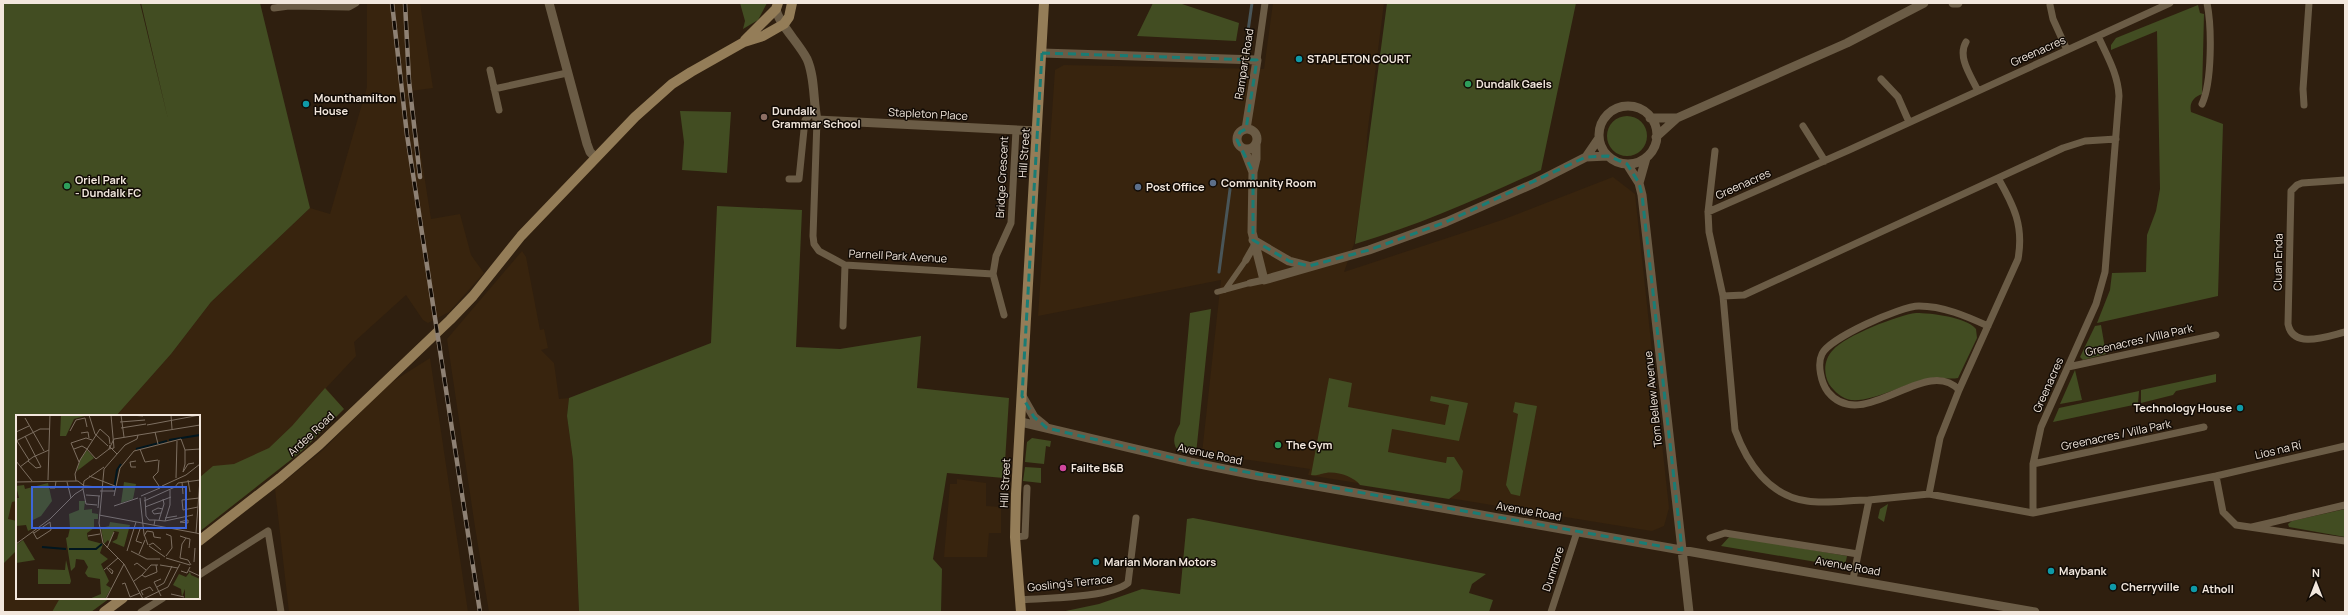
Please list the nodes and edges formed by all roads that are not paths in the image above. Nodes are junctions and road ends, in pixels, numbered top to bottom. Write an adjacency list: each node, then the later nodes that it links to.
1 (356, 3): 16 (street)
2 (549, 3): 25 (street)
3 (792, 3): 17 (main road)
4 (1044, 3): 22 (main road, Hill Street)
5 (1265, 3): 23 (street, Rampart Road)
6 (1919, 3): 7 (street); 34 (street)
7 (1924, 3)
8 (1953, 3): 9 (street)
9 (1958, 3)
10 (2170, 3): 15 (street, Greenacres)
11 (2207, 3): 29 (street)
12 (2309, 3): 30 (street)
13 (2050, 5): 21 (street)
14 (777, 6): 17 (street); 19 (main road)
15 (2156, 6): 18 (street, Greenacres)
16 (274, 8)
17 (784, 24): 19 (main road); 32 (street)
18 (2098, 36): 21 (street, Greenacres); 43 (street, Greenacres)
19 (744, 42): 49 (main road, Ardee Road)
20 (1966, 42): 28 (street)
21 (2067, 50): 28 (street, Greenacres)
22 (1042, 53): 23 (street); 40 (main road, Hill Street)
23 (1257, 60): 38 (street, Rampart Road)
24 (490, 70): 27 (street)
25 (567, 73): 27 (street); 49 (street)
26 (1881, 79): 36 (street)
27 (494, 89): 31 (street)
28 (1978, 90): 36 (street, Greenacres)
29 (2202, 104)
30 (2304, 106)
31 (499, 110)
32 (815, 110): 35 (street); 55 (street)
33 (1650, 118): 34 (street); 41 (street); 42 (street)
34 (1677, 118): 41 (street)
35 (817, 120): 39 (street, Stapleton Place); 61 (street, Parnell Park Avenue)
36 (1909, 122): 51 (street, Greenacres)
37 (1803, 126): 51 (street)
38 (1246, 129): 44 (street); 45 (street)
39 (1016, 130): 40 (street, Stapleton Place); 63 (street, Bridge Crescent)
40 (1037, 131): 76 (main road, Hill Street)
41 (1656, 137): 50 (street)
42 (1600, 138): 47 (street); 48 (street)
43 (2116, 139): 54 (street); 74 (street, Greenacres)
44 (1256, 144): 45 (street); 53 (street)
45 (1244, 149): 53 (street)
46 (1715, 151): 58 (street)
47 (1608, 156): 48 (street); 52 (street)
48 (1586, 157): 62 (street)
49 (596, 158): 93 (main road, Ardee Road)
50 (1646, 158): 52 (street); 57 (street, Tom Bellew Avenue)
51 (1825, 161): 58 (street, Greenacres)
52 (1627, 164): 57 (street, Tom Bellew Avenue)
53 (1253, 172): 59 (street)
54 (1998, 178): 68 (street); 71 (street)
55 (789, 179)
56 (2345, 180): 72 (street, Cluan Enda)
57 (1639, 183): 95 (street, Tom Bellew Avenue)
58 (1708, 212): 68 (street, Greenacres)
59 (1254, 243): 60 (street); 62 (street); 64 (street)
60 (1246, 260): 66 (street)
61 (845, 265): 63 (street, Parnell Park Avenue); 70 (street)
62 (1309, 266): 64 (street)
63 (993, 274): 69 (street, Bridge Crescent)
64 (1264, 280): 65 (street)
65 (1250, 283): 66 (street)
66 (1225, 290): 67 (street)
67 (1217, 292)
68 (1723, 296): 85 (street, Greenacres)
69 (1004, 315)
70 (843, 326)
71 (1988, 326): 75 (street); 75 (street)
72 (2345, 332)
73 (2216, 335): 74 (street, Greenacres /Villa Park)
74 (2068, 368): 81 (street, Greenacres)
75 (1959, 390): 84 (street)
76 (1022, 396): 77 (main road, Hill Street); 79 (street)
77 (1021, 422): 79 (street, Avenue Road); 91 (main road, Hill Street)
78 (2204, 427): 81 (street, Greenacres / Villa Park)
79 (1047, 428): 90 (street, Avenue Road)
80 (2345, 446): 82 (street, Lios na Rí)
81 (2033, 464): 87 (street, Greenacres)
82 (2216, 476): 87 (street, Greenacres); 89 (street)
83 (1027, 488): 91 (street)
84 (1929, 494): 85 (street, Greenacres); 87 (street, Greenacres)
85 (1869, 500): 96 (street)
86 (2345, 505): 89 (street)
87 (2033, 513)
88 (1136, 518): 101 (street, Gosling's Terrace)
89 (2247, 528): 94 (street)
90 (1577, 532): 95 (street, Avenue Road); 106 (street, Dunmore)
91 (1015, 536): 101 (main road, Hill Street)
92 (1710, 538): 96 (street)
93 (200, 539)
94 (2345, 541)
95 (1682, 550): 98 (street, Avenue Road); 107 (street, Tom Bellew Avenue)
96 (1858, 554): 98 (street)
97 (200, 574): 104 (street)
98 (1853, 579): 108 (street, Avenue Road)
99 (122, 599): 102 (main road)
100 (160, 599): 103 (street)
101 (1019, 600): 105 (main road, Hill Street)
102 (104, 612)
103 (141, 612)
104 (281, 612)
105 (1020, 612)
106 (1551, 612)
107 (1688, 612)
108 (2035, 612)

